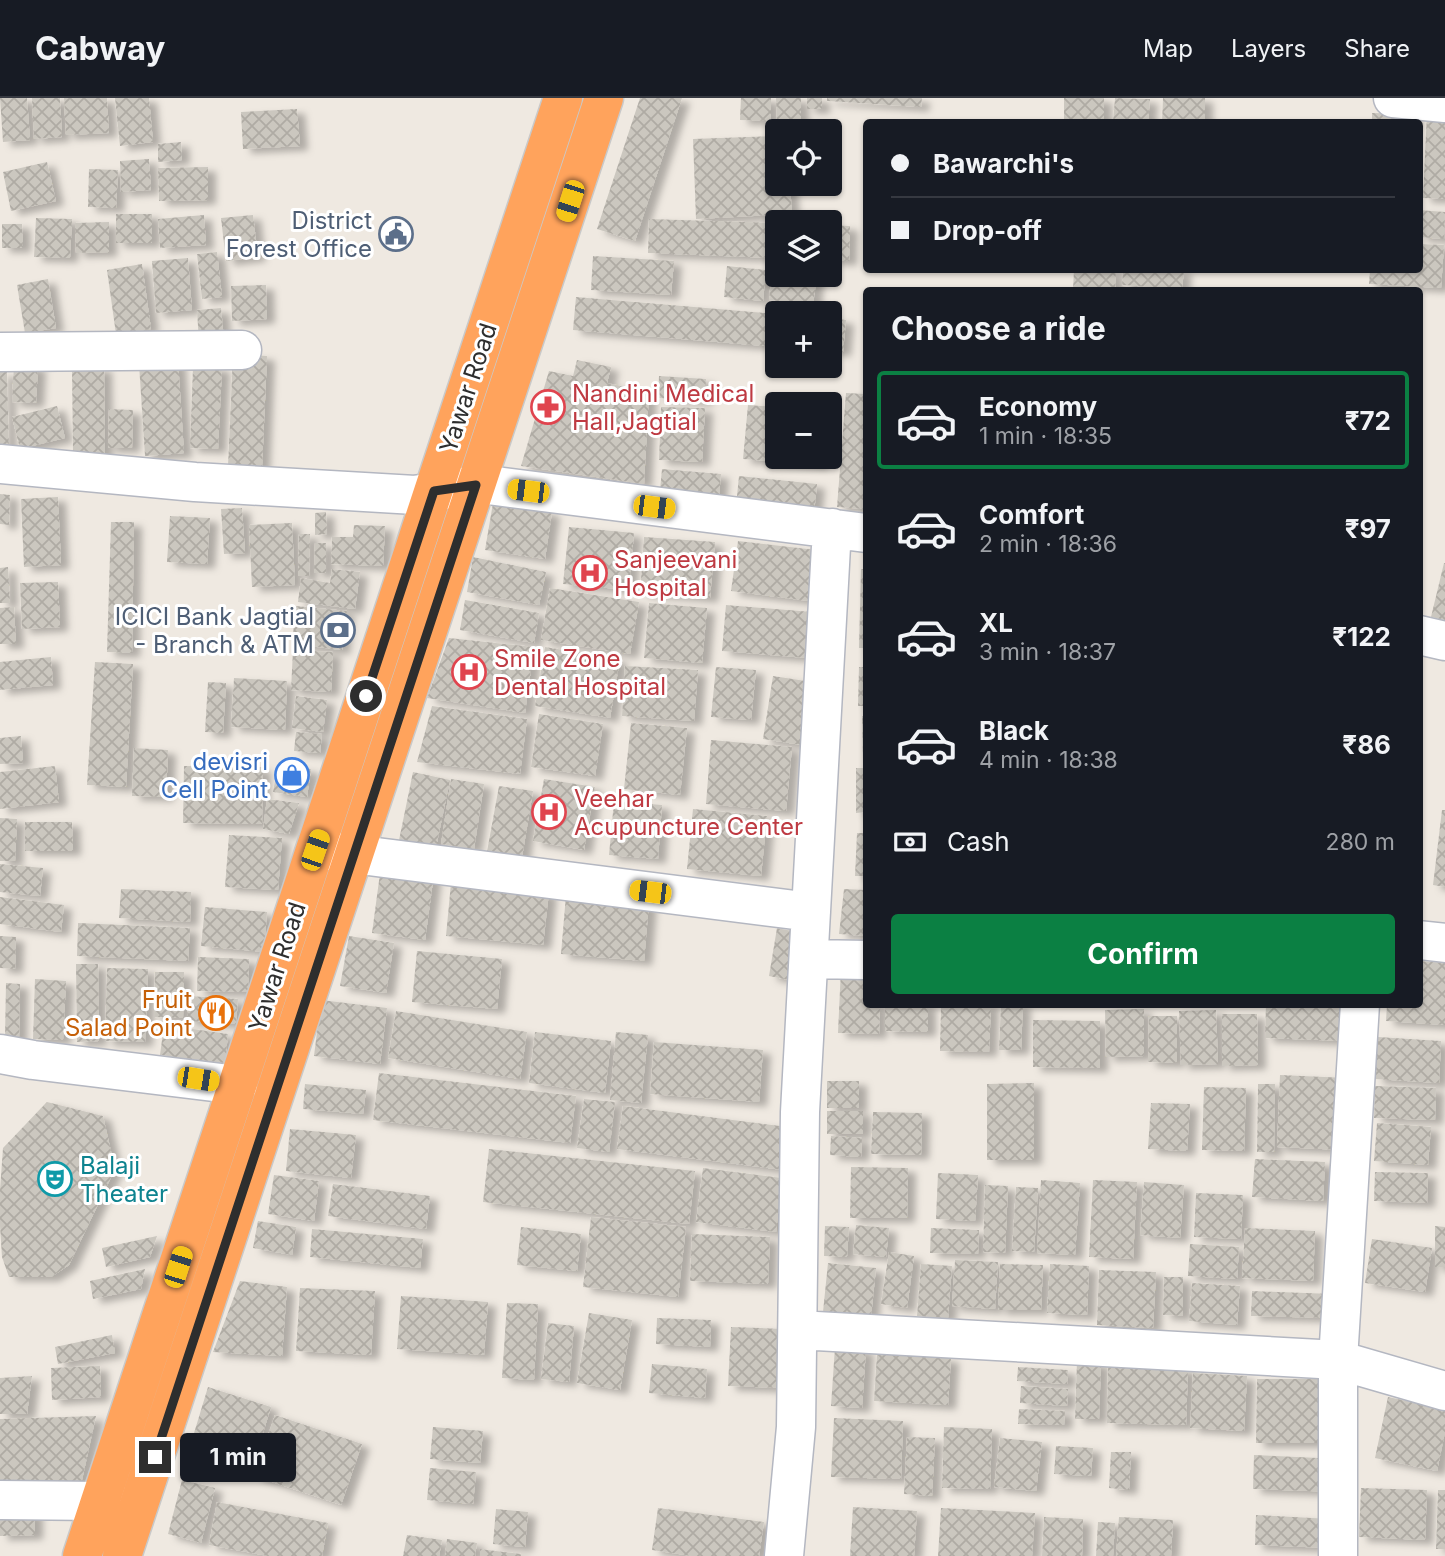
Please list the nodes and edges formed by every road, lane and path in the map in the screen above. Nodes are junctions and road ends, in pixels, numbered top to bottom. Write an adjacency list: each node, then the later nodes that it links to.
1 (563, 98): 9 (highway, Yawar Road)
2 (604, 98): 8 (highway)
3 (1392, 98): 4 (street)
4 (1445, 103)
5 (242, 350): 6 (street)
6 (0, 352)
7 (0, 464): 9 (street)
8 (476, 485): 9 (street); 10 (street); 14 (highway)
9 (434, 491): 13 (highway, Yawar Road)
10 (849, 531): 15 (street)
11 (1423, 636): 12 (street)
12 (1445, 641)
13 (315, 850): 14 (street); 22 (highway, Yawar Road)
14 (354, 855): 15 (street); 28 (highway)
15 (811, 912): 18 (street)
16 (1423, 940): 17 (street)
17 (1445, 943)
18 (809, 959): 19 (street); 23 (street)
19 (863, 960)
20 (1360, 1008): 24 (street)
21 (0, 1054): 22 (street)
22 (238, 1084): 27 (highway, Yawar Road)
23 (798, 1330): 24 (street); 31 (street)
24 (1338, 1360): 25 (street); 32 (street)
25 (1445, 1391)
26 (0, 1500): 27 (street)
27 (100, 1501): 28 (street); 29 (highway, Yawar Road)
28 (137, 1510): 30 (highway)
29 (82, 1556)
30 (122, 1556)
31 (784, 1556)
32 (1338, 1556)

